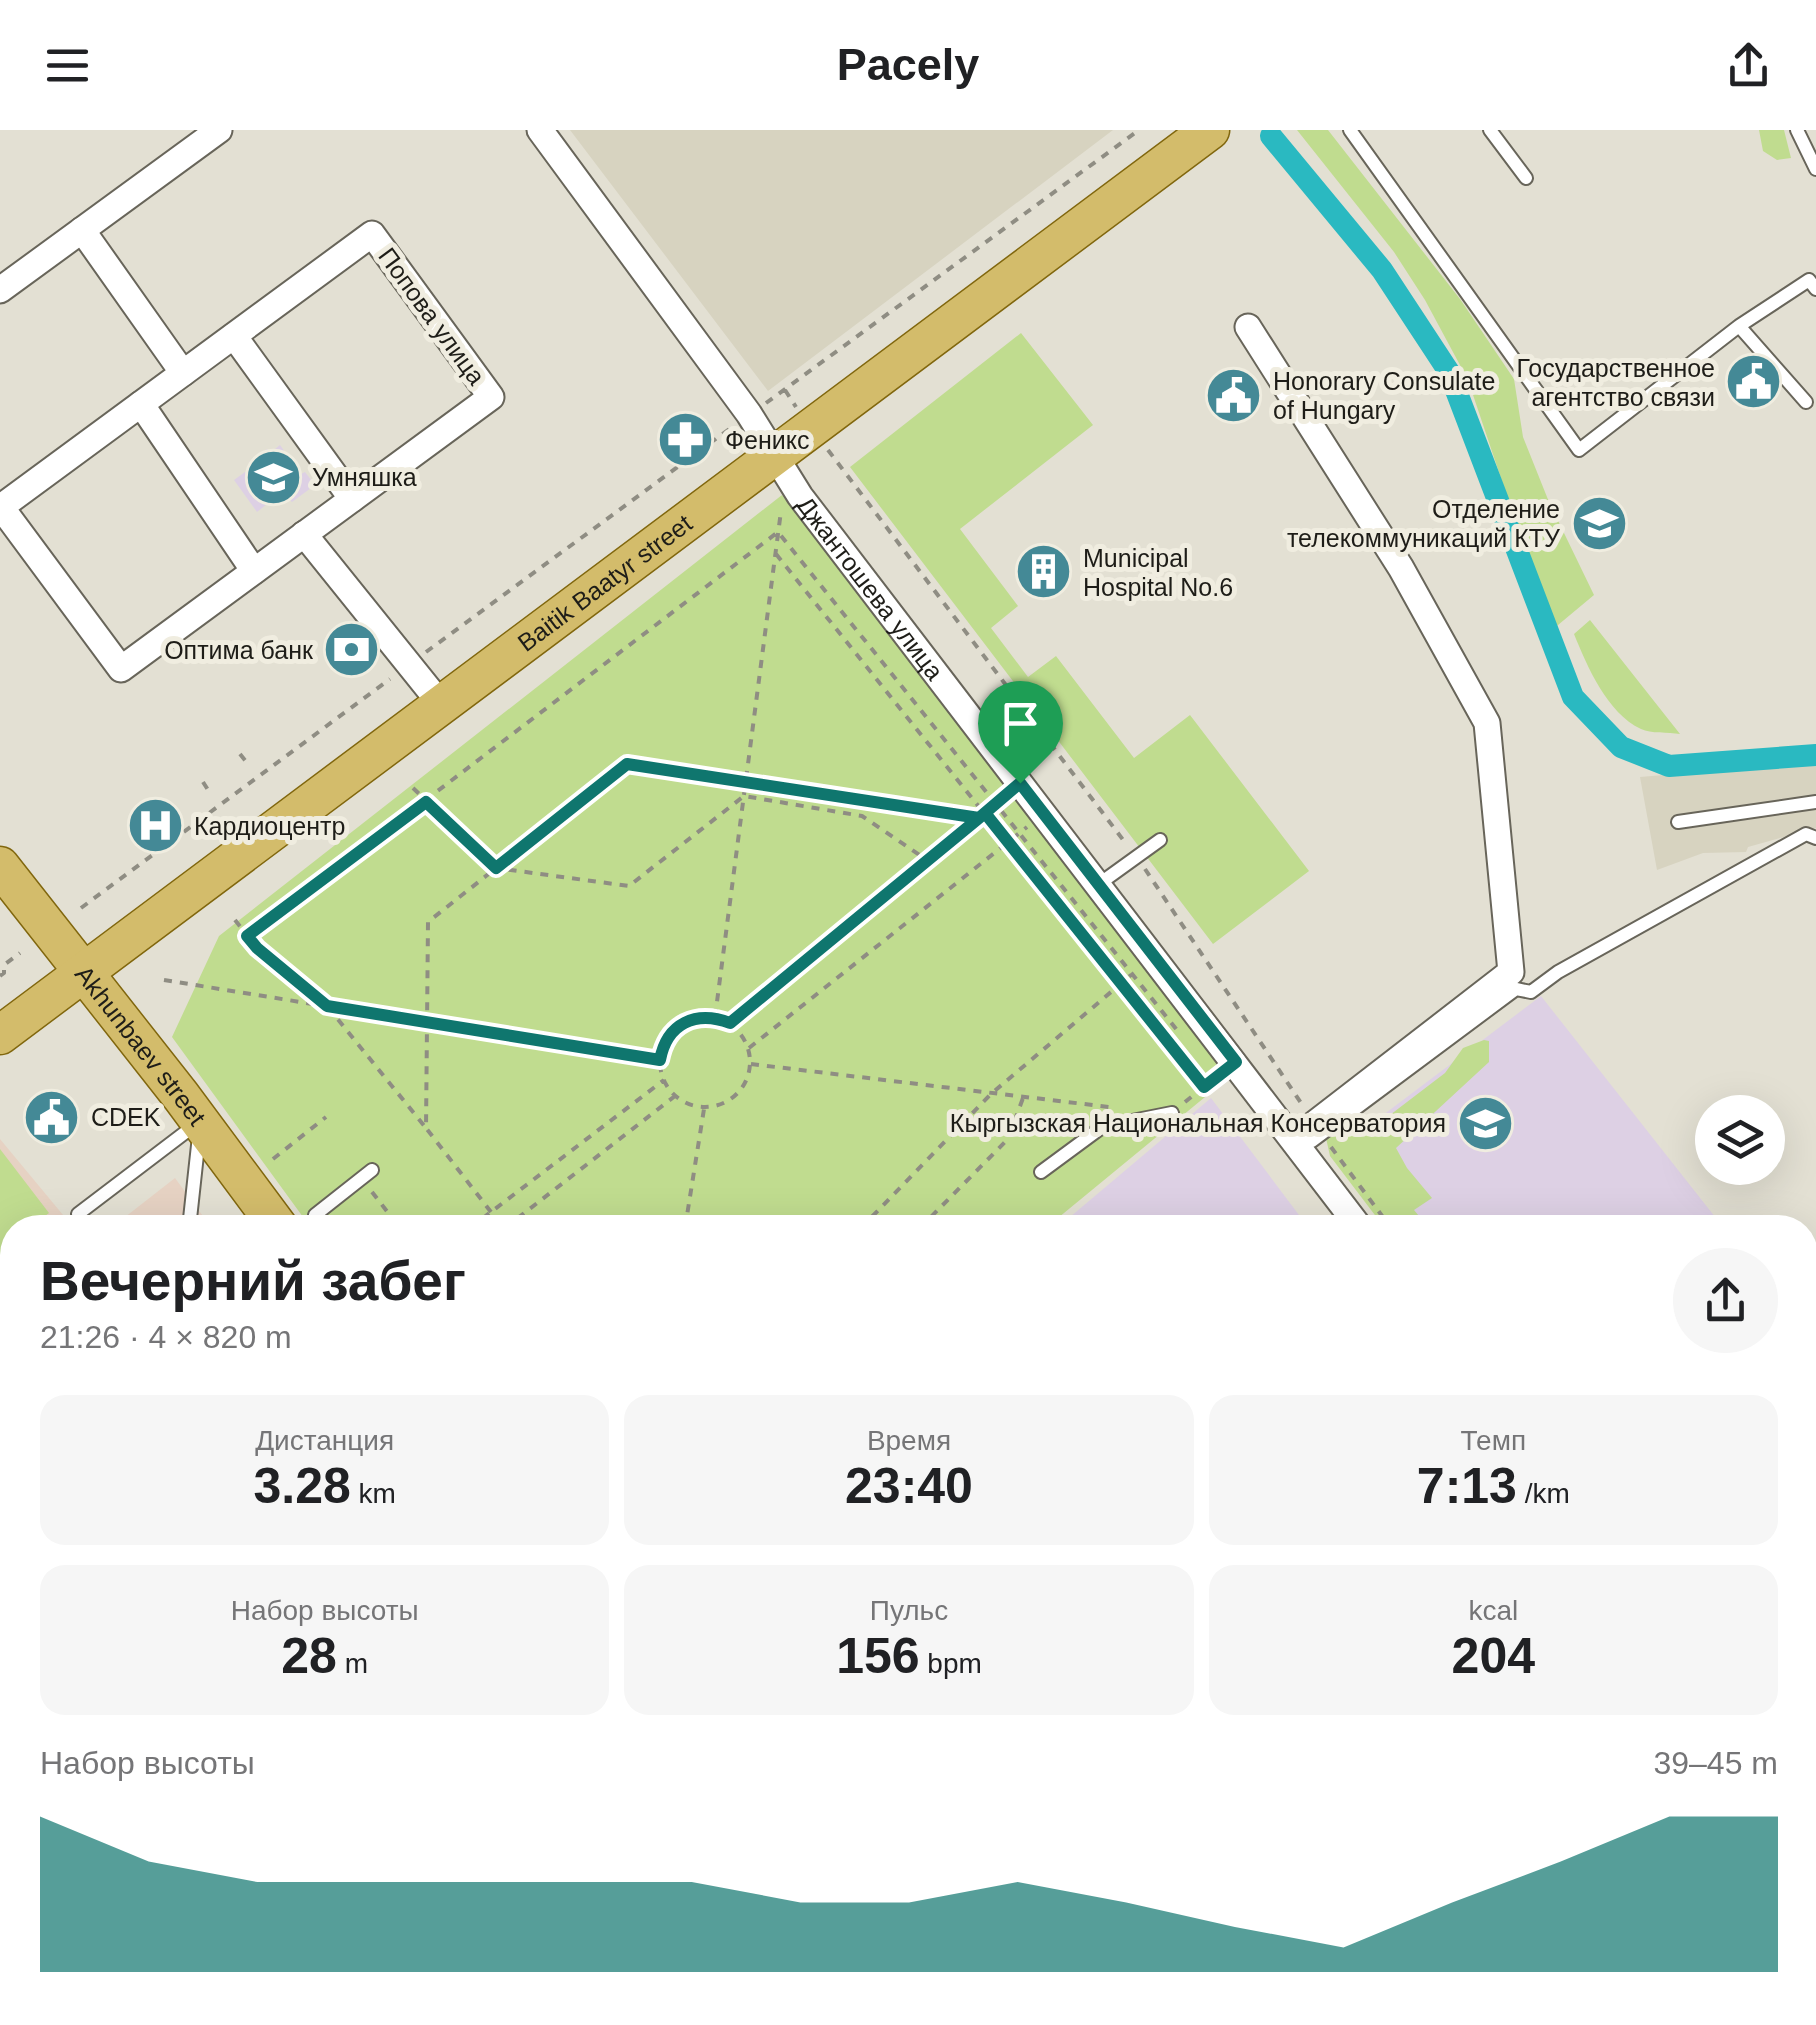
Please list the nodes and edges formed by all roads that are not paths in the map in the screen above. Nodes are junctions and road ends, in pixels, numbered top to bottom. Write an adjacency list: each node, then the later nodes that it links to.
1 (219, 130): 9 (street)
2 (540, 130): 18 (street, Джантошева улица)
3 (1210, 130): 18 (main road, Baitik Baatyr street)
4 (1350, 130): 12 (lane)
5 (1490, 130): 8 (lane)
6 (1797, 130): 7 (lane)
7 (1816, 169)
8 (1526, 178)
9 (82, 230): 11 (street); 15 (street)
10 (1814, 280): 12 (lane)
11 (0, 290)
12 (1740, 326): 16 (lane)
13 (1248, 327): 33 (street)
14 (234, 336): 15 (street, Попова улица); 19 (street); 19 (street, Попова улица)
15 (184, 372): 17 (street, Попова улица)
16 (1806, 402)
17 (141, 404): 21 (street); 21 (street, Попова улица)
18 (774, 454): 22 (main road, Baitik Baatyr street); 28 (street, Джантошева улица)
19 (352, 499): 20 (street, Попова улица)
20 (304, 534): 21 (street, Попова улица); 22 (street)
21 (254, 572)
22 (440, 703): 29 (main road, Baitik Baatyr street)
23 (1816, 802): 24 (lane)
24 (1678, 822)
25 (1813, 834): 33 (lane)
26 (1160, 840): 28 (lane)
27 (0, 866): 29 (main road, Akhunbaev street)
28 (1098, 884): 33 (street, Джантошева улица)
29 (82, 974): 30 (main road, Baitik Baatyr street); 32 (main road, Akhunbaev street)
30 (0, 1035)
31 (1172, 1113): 35 (lane)
32 (200, 1122): 36 (lane); 37 (lane); 38 (main road, Akhunbaev street)
33 (1308, 1137): 40 (street, Джантошева улица)
34 (372, 1170): 39 (lane)
35 (1041, 1172)
36 (78, 1214)
37 (190, 1215)
38 (269, 1215)
39 (314, 1215)
40 (1353, 1215)

